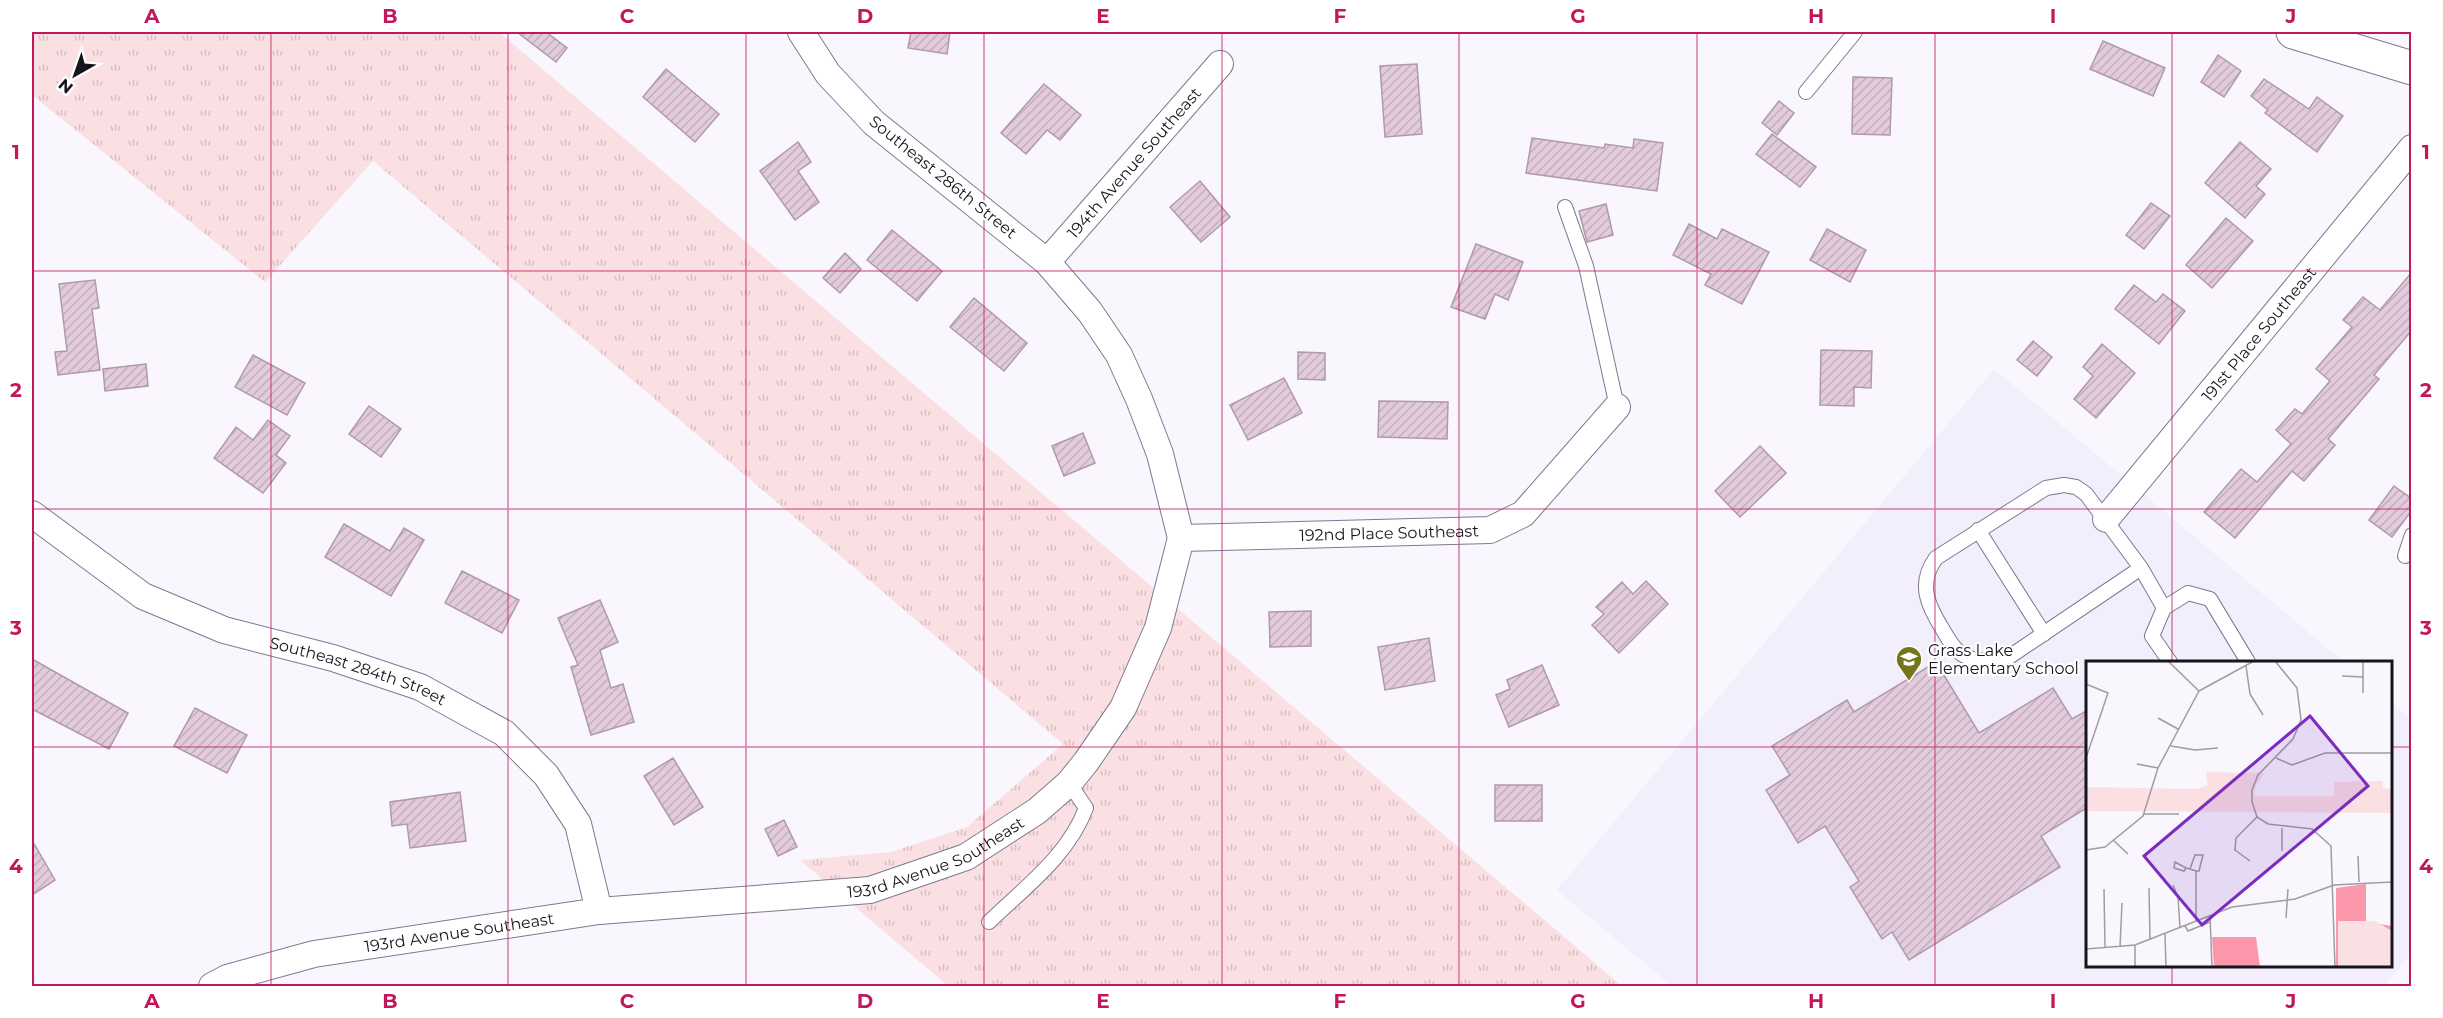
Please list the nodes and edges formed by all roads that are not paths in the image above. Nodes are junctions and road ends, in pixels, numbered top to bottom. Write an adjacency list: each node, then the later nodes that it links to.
1 (801, 32): 9 (street, Southeast 286th Street)
2 (1856, 32): 6 (lane)
3 (2302, 33): 5 (street)
4 (1220, 64): 9 (street, 194th Avenue Southeast)
5 (2412, 68)
6 (1806, 92)
7 (2412, 148): 12 (street, 191st Place Southeast)
8 (1565, 207): 10 (lane)
9 (1047, 262): 15 (street, 193rd Avenue Southeast)
10 (1617, 407): 15 (street, 192nd Place Southeast)
11 (32, 514): 23 (street, Southeast 284th Street)
12 (2106, 519): 13 (lane); 17 (lane)
13 (1978, 531): 19 (lane); 19 (lane)
14 (2412, 535): 16 (lane)
15 (1181, 538): 22 (street, 193rd Avenue Southeast)
16 (2405, 556)
17 (2141, 568): 18 (lane); 19 (lane)
18 (2164, 608): 20 (lane); 21 (lane)
19 (2044, 634)
20 (2169, 661)
21 (2247, 661)
22 (1069, 783): 23 (street, 193rd Avenue Southeast); 24 (lane)
23 (598, 911): 25 (street, 193rd Avenue Southeast)
24 (989, 922)
25 (212, 987)

